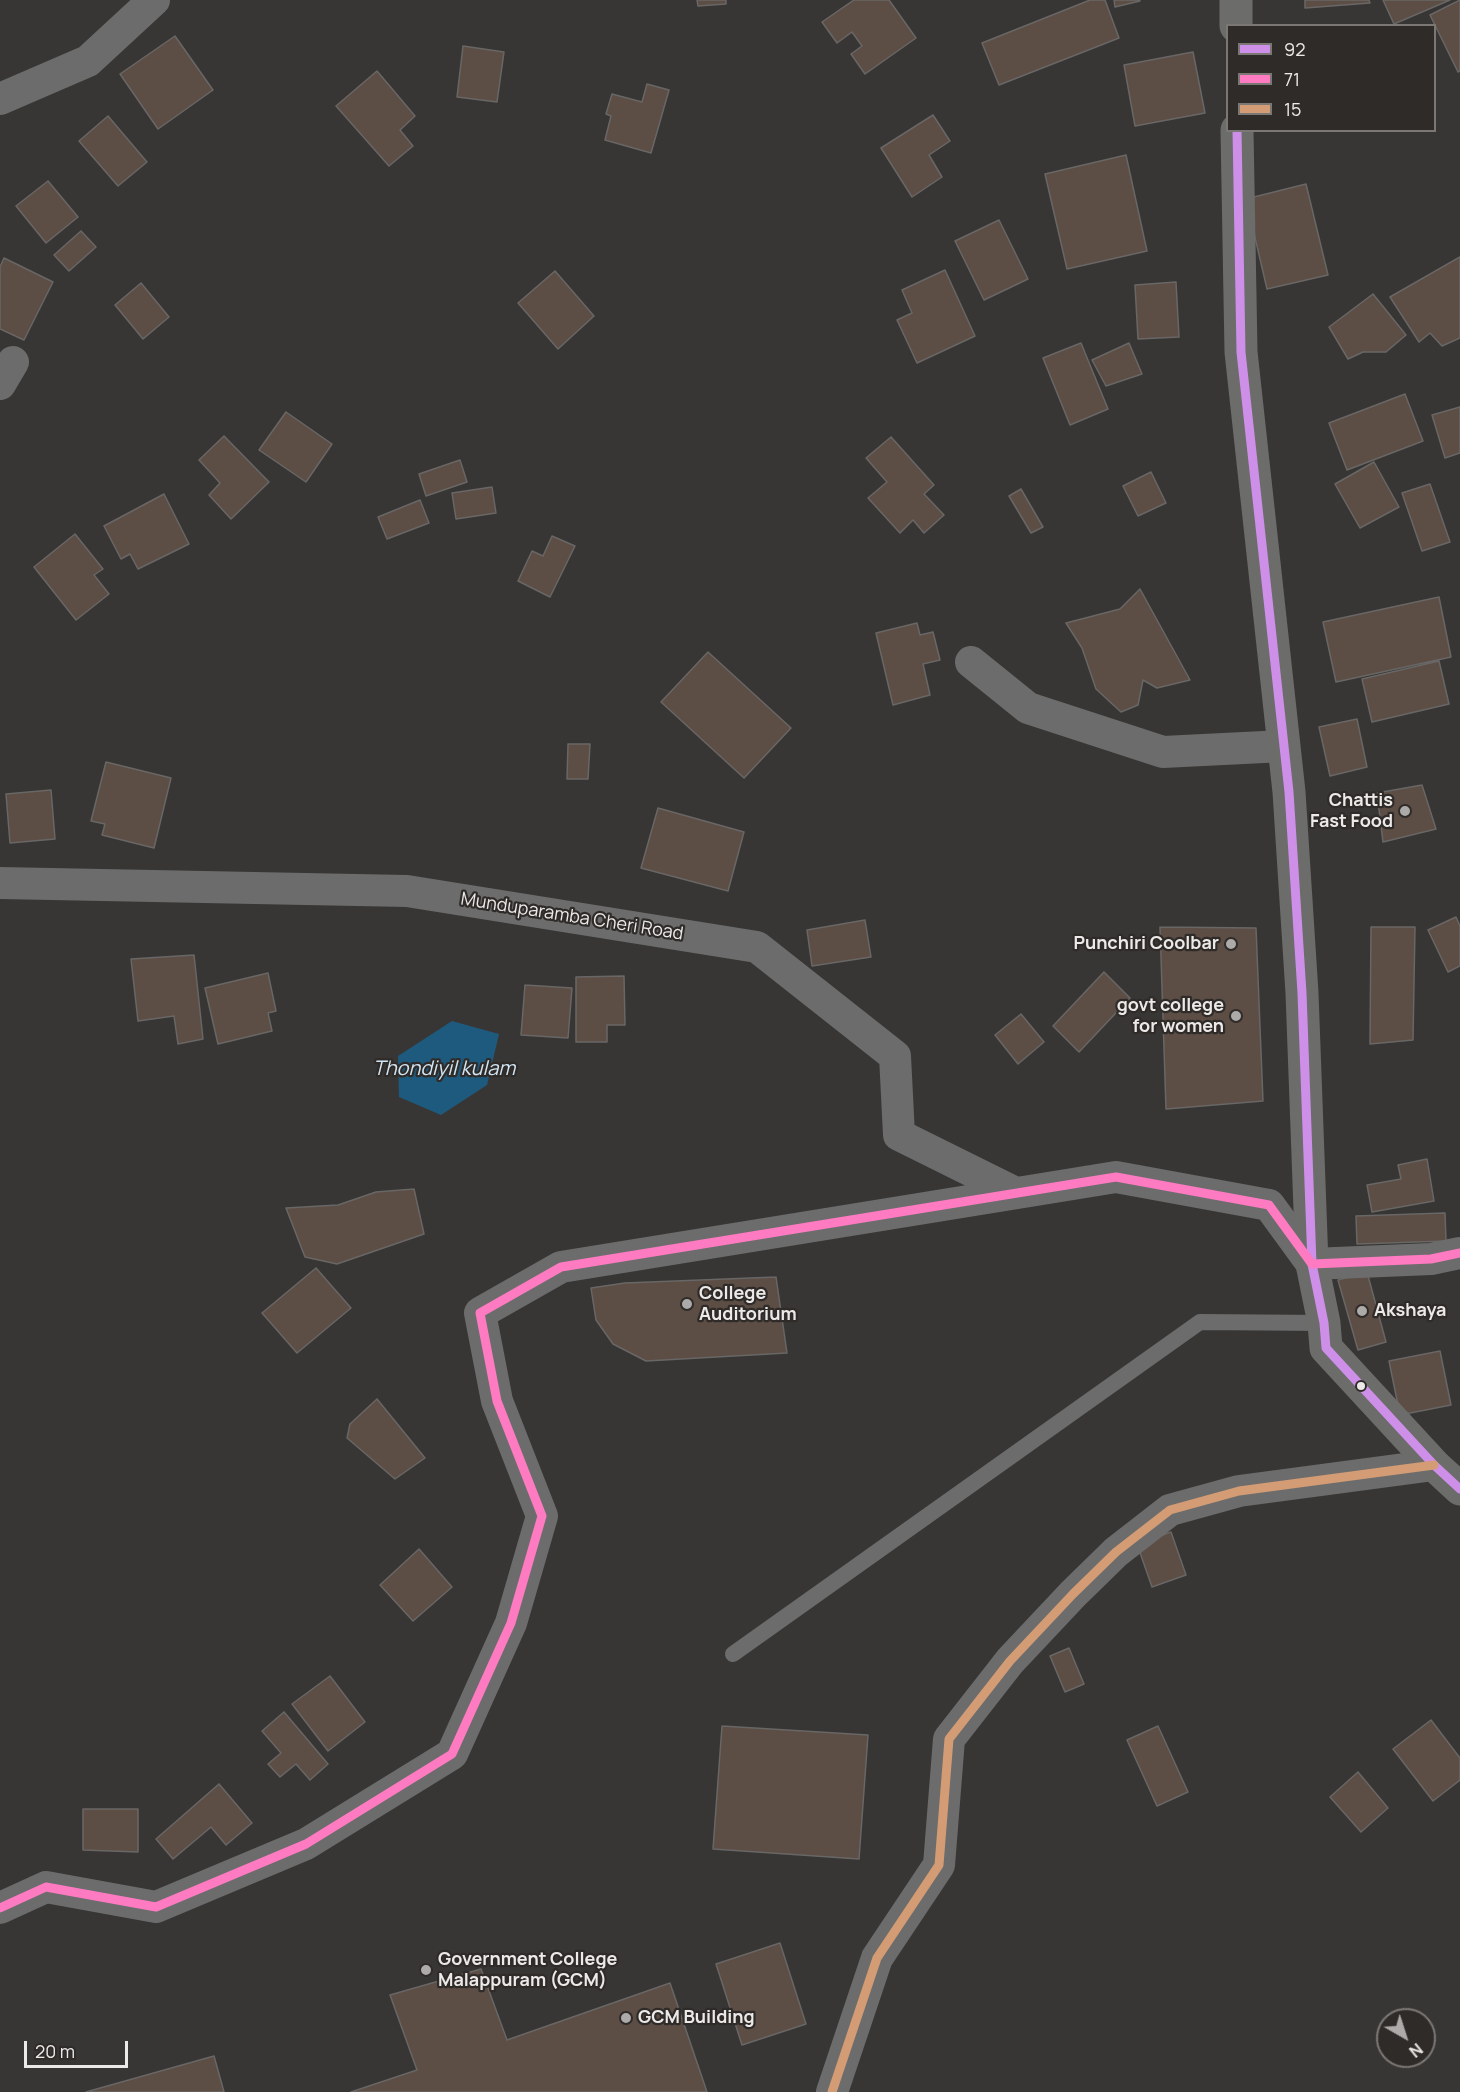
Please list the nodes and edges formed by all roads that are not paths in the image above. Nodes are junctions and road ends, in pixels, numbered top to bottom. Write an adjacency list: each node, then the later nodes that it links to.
1 (154, 0): 4 (street)
2 (1236, 0): 3 (main road)
3 (1236, 24)
4 (0, 99)
5 (1238, 132): 7 (main road)
6 (971, 662): 7 (street)
7 (1284, 746): 11 (main road)
8 (0, 884): 9 (street, Munduparamba Cheri Road)
9 (1016, 1193): 11 (street); 15 (street)
10 (1460, 1253): 11 (street)
11 (1312, 1264): 12 (main road)
12 (1324, 1323): 13 (main road); 14 (lane)
13 (1451, 1478): 16 (street)
14 (733, 1654)
15 (0, 1908)
16 (832, 2092)

